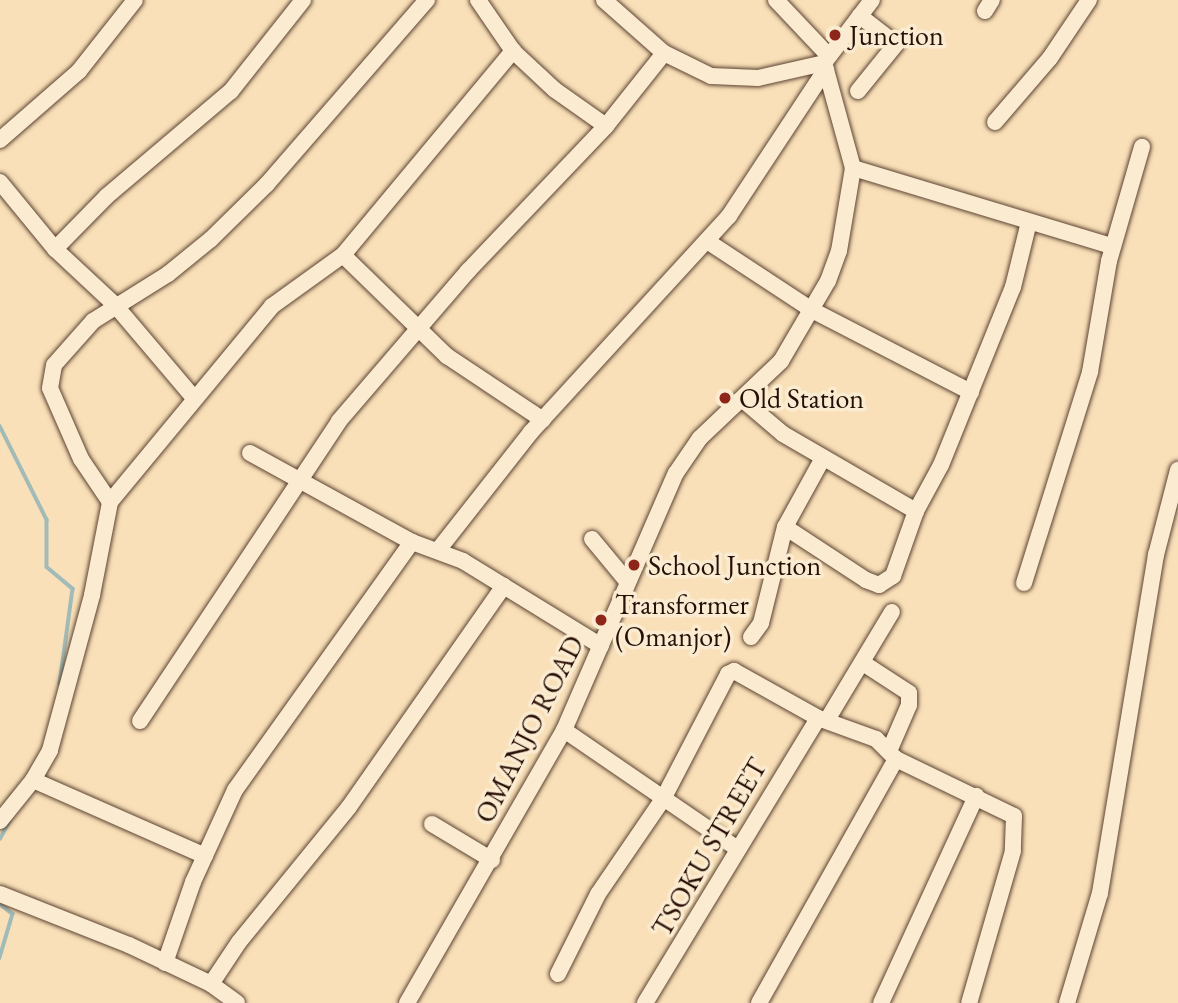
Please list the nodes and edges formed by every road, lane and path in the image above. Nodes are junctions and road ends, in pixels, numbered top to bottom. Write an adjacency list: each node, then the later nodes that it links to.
1 (135, 0): 16 (street)
2 (303, 0): 23 (street)
3 (427, 0): 25 (street)
4 (478, 0): 10 (street)
5 (604, 0): 11 (street)
6 (776, 0): 12 (street)
7 (872, 0): 9 (street)
8 (1090, 0): 14 (street)
9 (860, 16): 12 (street); 13 (street)
10 (513, 51): 15 (street); 24 (street)
11 (664, 53): 12 (street); 15 (street)
12 (826, 63): 18 (street, OMANJO ROAD); 21 (street)
13 (858, 91)
14 (995, 122)
15 (606, 126): 27 (street)
16 (0, 140)
17 (1142, 147): 22 (street)
18 (853, 168): 20 (street); 26 (street, OMANJO ROAD)
19 (0, 182): 23 (street)
20 (1029, 222): 22 (street); 28 (street)
21 (707, 241): 26 (street); 31 (street)
22 (1112, 246): 43 (street)
23 (55, 249): 25 (street)
24 (343, 255): 27 (street); 29 (street)
25 (115, 305): 29 (street); 36 (street)
26 (812, 310): 28 (street); 30 (street, OMANJO ROAD)
27 (419, 326): 31 (street); 35 (street)
28 (971, 392): 37 (street)
29 (193, 397): 36 (street)
30 (743, 400): 33 (street); 42 (street, OMANJO ROAD)
31 (543, 419): 41 (street)
32 (250, 453): 35 (street)
33 (823, 458): 37 (street); 38 (street)
34 (1178, 470): 71 (street)
35 (295, 482): 40 (street); 50 (street)
36 (110, 502): 53 (street)
37 (916, 511): 38 (street)
38 (785, 527): 46 (street)
39 (592, 539): 42 (street)
40 (412, 542): 41 (street); 59 (street)
41 (439, 549): 44 (street)
42 (626, 580): 47 (street, OMANJO ROAD)
43 (1024, 583)
44 (504, 586): 47 (street); 64 (street)
45 (892, 612): 48 (street, TSOKU STREET)
46 (751, 637)
47 (601, 646): 51 (street, OMANJO ROAD)
48 (863, 663): 49 (street, TSOKU STREET); 52 (street)
49 (823, 719): 52 (street); 55 (street); 58 (street, TSOKU STREET)
50 (140, 721)
51 (564, 730): 55 (street); 60 (street, OMANJO ROAD)
52 (893, 754): 54 (street); 68 (street)
53 (33, 780): 56 (street); 59 (street)
54 (976, 796): 69 (street); 70 (street)
55 (663, 799): 58 (street); 63 (street)
56 (0, 821)
57 (432, 824): 60 (street)
58 (738, 849): 67 (street, TSOKU STREET)
59 (205, 856): 62 (street)
60 (492, 860): 66 (street, OMANJO ROAD)
61 (0, 894): 62 (street)
62 (164, 963): 64 (street)
63 (558, 974)
64 (211, 984): 65 (street)
65 (237, 1003)
66 (407, 1003)
67 (645, 1003)
68 (758, 1003)
69 (881, 1003)
70 (969, 1003)
71 (1067, 1003)

